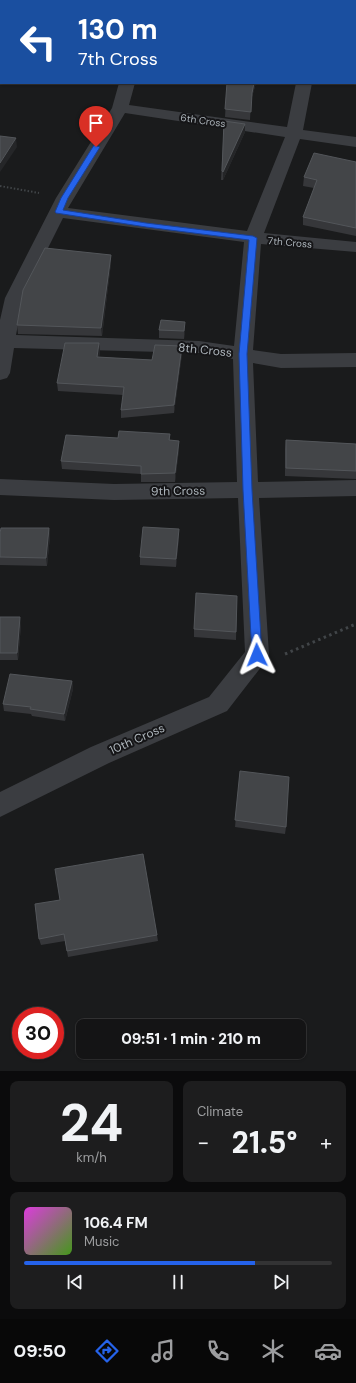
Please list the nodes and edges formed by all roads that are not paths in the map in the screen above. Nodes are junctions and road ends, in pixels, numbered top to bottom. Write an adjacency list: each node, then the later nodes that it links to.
1 (127, 84): 3 (street)
2 (304, 84): 4 (street)
3 (120, 108): 4 (street, 6th Cross); 6 (street)
4 (294, 133): 5 (street, 6th Cross); 7 (street)
5 (356, 142)
6 (62, 205): 7 (street, 7th Cross); 9 (street)
7 (253, 238): 8 (street, 7th Cross); 10 (street)
8 (356, 247)
9 (5, 341): 10 (street, 8th Cross); 12 (street)
10 (243, 354): 11 (street, 8th Cross); 15 (street)
11 (356, 360)
12 (0, 372)
13 (0, 487): 15 (street, 9th Cross)
14 (356, 488): 15 (street, 9th Cross)
15 (248, 490): 16 (street, 10th Cross)
16 (0, 805)

